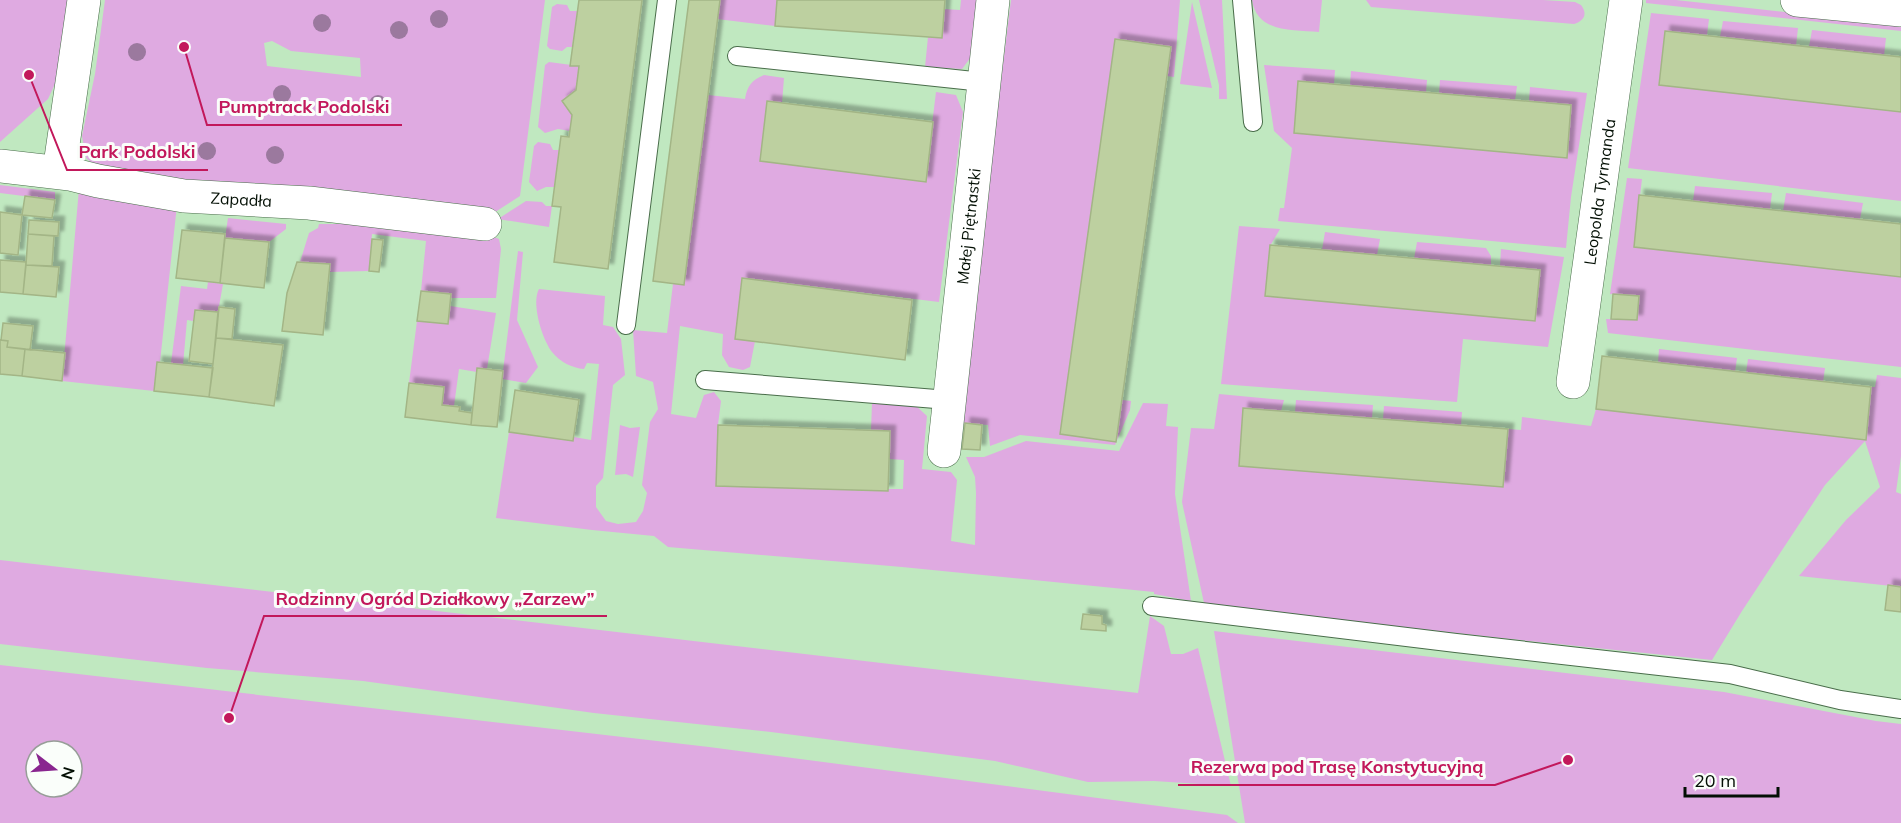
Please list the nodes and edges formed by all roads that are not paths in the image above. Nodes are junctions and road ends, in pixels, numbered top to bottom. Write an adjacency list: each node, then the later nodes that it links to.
1 (84, 0): 12 (street)
2 (667, 0): 14 (lane)
3 (993, 0): 9 (street, Małej Piętnastki)
4 (1242, 0): 10 (lane)
5 (1626, 0): 16 (street, Leopolda Tyrmanda)
6 (1797, 0): 7 (street)
7 (1901, 10)
8 (736, 56): 9 (lane)
9 (983, 82): 17 (street, Małej Piętnastki)
10 (1253, 122)
11 (0, 166): 12 (street, Zapadła)
12 (59, 172): 13 (street, Zapadła)
13 (485, 225)
14 (626, 325)
15 (705, 380): 17 (lane)
16 (1573, 382)
17 (948, 400): 18 (street, Małej Piętnastki)
18 (944, 451)
19 (1152, 606): 20 (lane)
20 (1901, 709)

